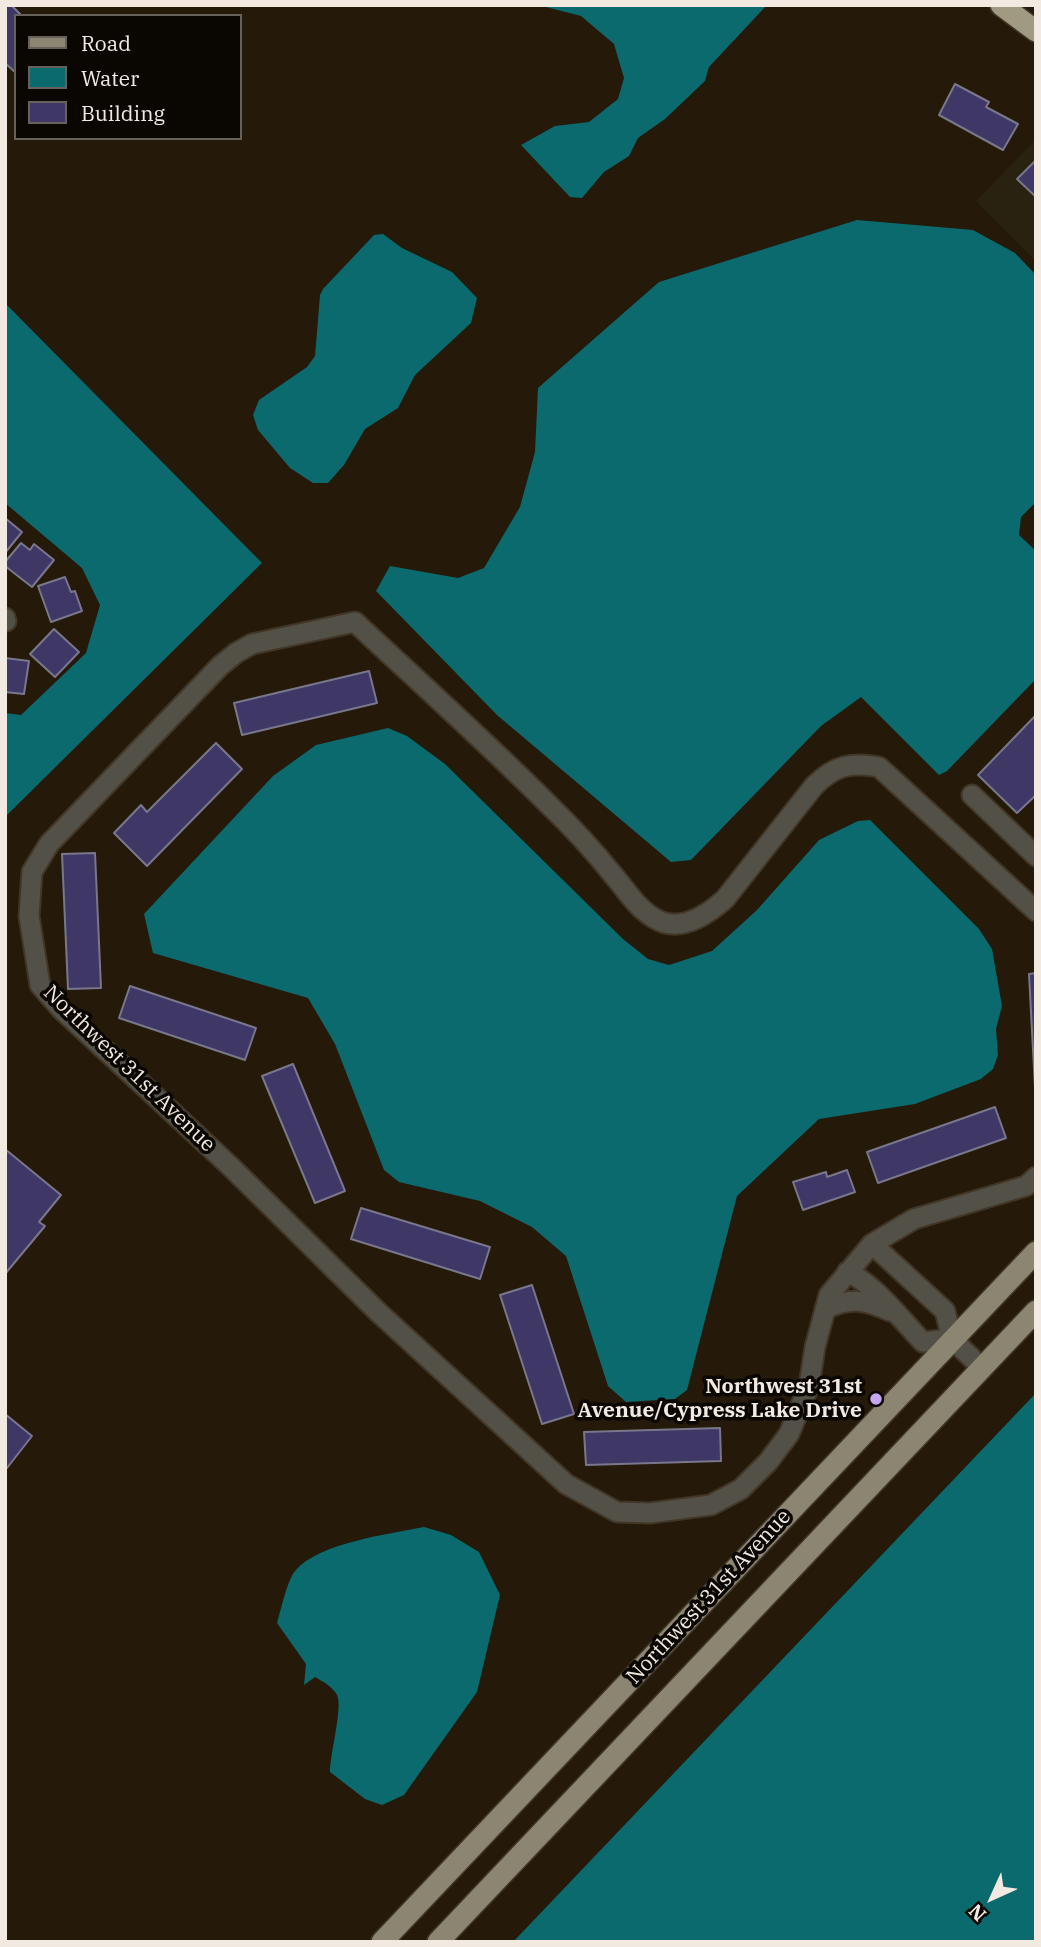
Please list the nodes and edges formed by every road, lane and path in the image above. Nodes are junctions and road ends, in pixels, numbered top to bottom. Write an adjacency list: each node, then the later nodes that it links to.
1 (1001, 5): 2 (highway)
2 (1036, 31)
3 (972, 795): 4 (street)
4 (1032, 845)
5 (1036, 911): 10 (street, Northwest 31st Avenue)
6 (1036, 1177): 7 (street, Northwest 31st Avenue)
7 (872, 1244): 9 (street, Northwest 31st Avenue); 13 (street)
8 (1036, 1252): 13 (main road, Northwest 31st Avenue)
9 (848, 1272): 10 (street, Northwest 31st Avenue); 12 (street)
10 (825, 1309): 12 (street)
11 (1036, 1311): 14 (main road, Northwest 31st Avenue)
12 (894, 1312): 13 (street)
13 (952, 1339): 14 (street); 15 (main road, Northwest 31st Avenue)
14 (981, 1367): 16 (main road, Northwest 31st Avenue)
15 (382, 1942)
16 (438, 1942)

